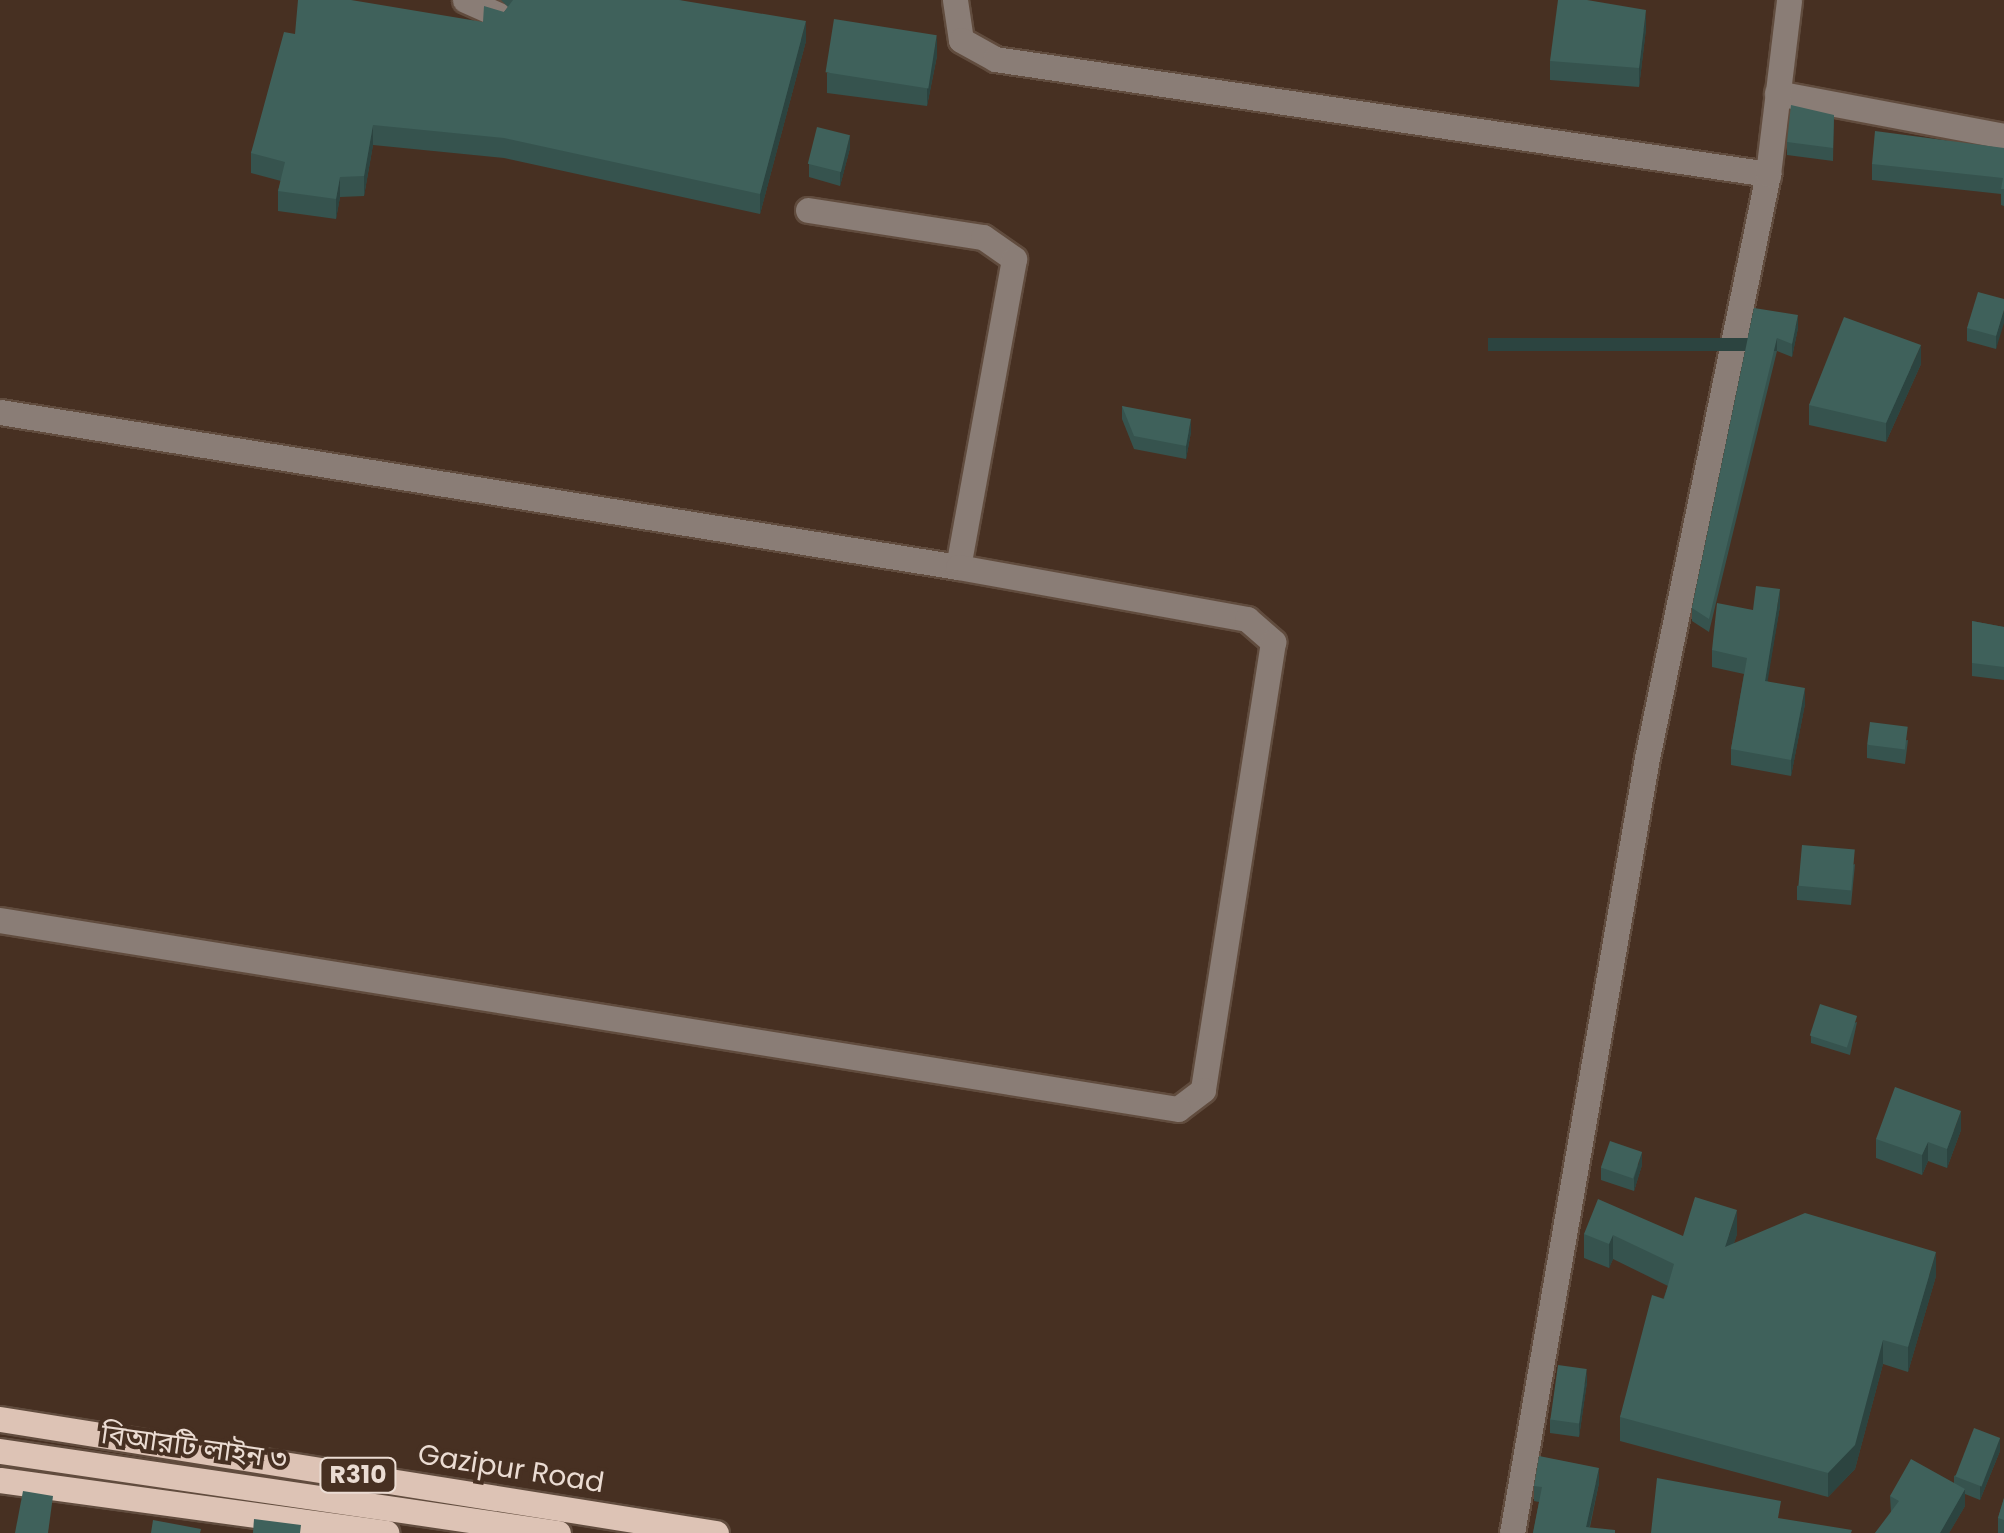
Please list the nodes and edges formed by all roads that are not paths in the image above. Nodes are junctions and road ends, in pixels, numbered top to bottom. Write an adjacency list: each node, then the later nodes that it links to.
1 (465, 0): 4 (street)
2 (955, 0): 7 (street)
3 (1789, 0): 5 (street)
4 (501, 16)
5 (1777, 94): 6 (street); 7 (street)
6 (2004, 136)
7 (1768, 174): 18 (street)
8 (808, 210): 10 (street)
9 (0, 412): 10 (street)
10 (958, 567): 11 (street)
11 (0, 920)
12 (0, 1419): 17 (main road, Gazipur Road / R310)
13 (0, 1451): 16 (main road, বিআরটি লাইন ৩)
14 (0, 1480): 15 (main road, R310)
15 (386, 1533)
16 (558, 1533)
17 (716, 1533)
18 (1512, 1533)

